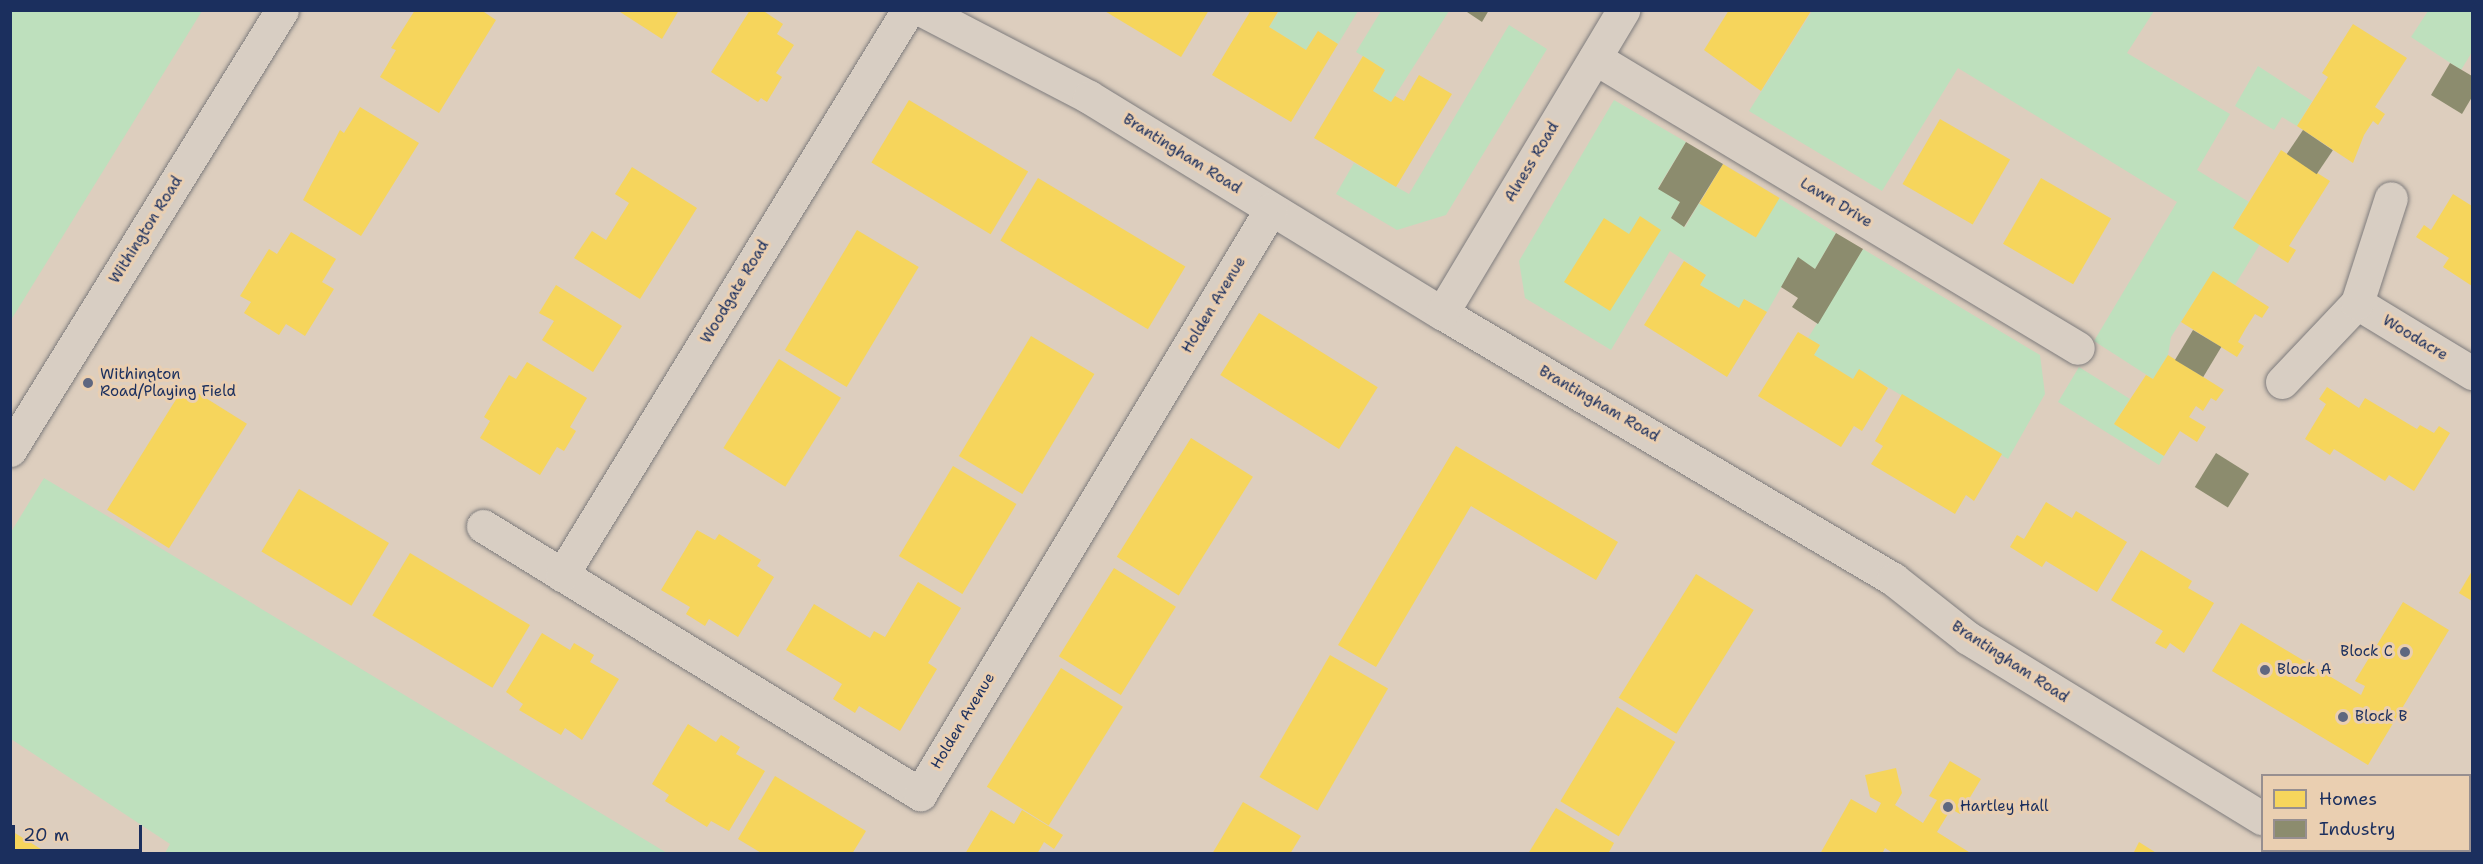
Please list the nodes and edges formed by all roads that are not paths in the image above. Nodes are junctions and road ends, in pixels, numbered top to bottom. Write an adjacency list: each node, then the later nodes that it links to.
1 (282, 10): 13 (street, Withington Road)
2 (909, 10): 15 (street, Woodgate Road)
3 (922, 10): 7 (street, Brantingham Road)
4 (1623, 10): 5 (street, Alness Road)
5 (1594, 57): 9 (street, Alness Road); 10 (street, Lawn Drive)
6 (2391, 198): 8 (street)
7 (1271, 209): 9 (street, Brantingham Road); 15 (street, Holden Avenue)
8 (2357, 303): 11 (street, Woodacre); 12 (street)
9 (1442, 313): 16 (street, Brantingham Road)
10 (2078, 348)
11 (2472, 373)
12 (2282, 382)
13 (10, 450)
14 (483, 526): 15 (street, Holden Avenue)
15 (562, 575)
16 (2261, 817)

